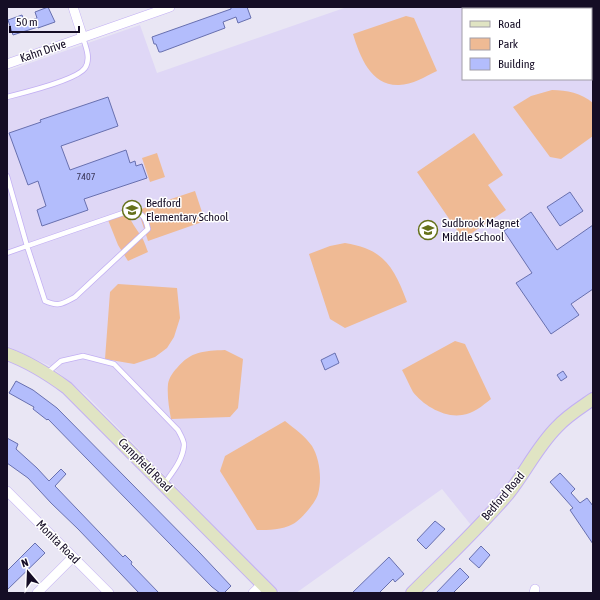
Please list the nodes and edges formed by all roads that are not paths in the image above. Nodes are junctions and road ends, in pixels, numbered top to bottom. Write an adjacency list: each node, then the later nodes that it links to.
1 (73, 7): 3 (street)
2 (170, 7): 3 (street, Kahn Drive)
3 (83, 38): 4 (street, Kahn Drive); 5 (lane)
4 (7, 64)
5 (7, 98)
6 (7, 176): 7 (lane)
7 (27, 246): 7 (lane); 8 (lane)
8 (7, 253)
9 (7, 354): 10 (street, Campfield Road)
10 (47, 373): 12 (street, Campfield Road); 12 (lane)
11 (593, 399): 20 (street, Bedford Road)
12 (164, 484): 15 (street, Campfield Road)
13 (7, 491): 14 (street, Monita Road)
14 (74, 557): 16 (street); 17 (street, Monita Road)
15 (262, 584): 18 (street); 19 (street, Campfield Road)
16 (37, 593)
17 (109, 593)
18 (252, 593)
19 (271, 593)
20 (412, 593)

